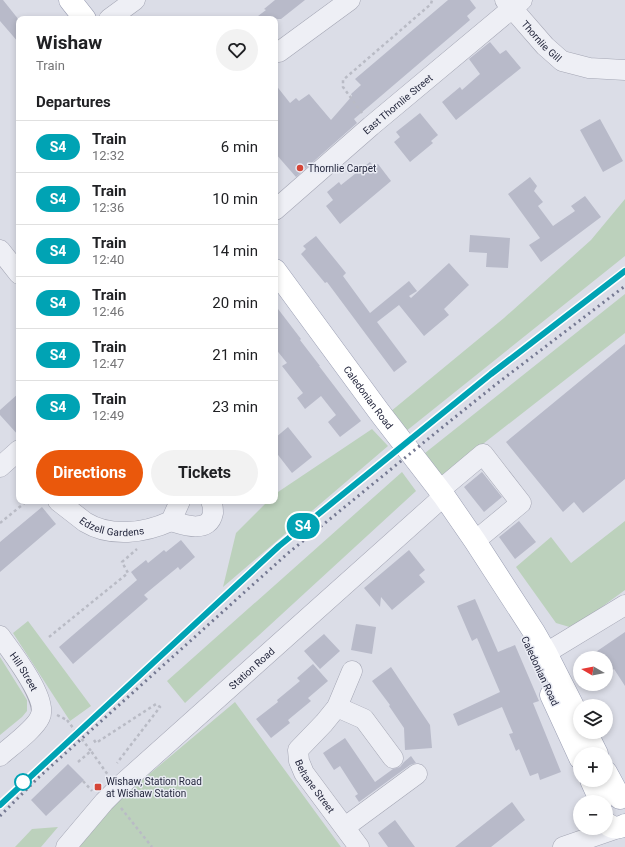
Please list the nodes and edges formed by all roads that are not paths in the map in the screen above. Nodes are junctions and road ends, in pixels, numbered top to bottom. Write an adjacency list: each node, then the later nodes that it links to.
1 (70, 0): 5 (main road)
2 (135, 0): 6 (street)
3 (350, 0): 7 (street)
4 (513, 3): 8 (street, Thornlie Gill); 9 (street, East Thornlie Street)
5 (83, 16)
6 (113, 16)
7 (279, 52)
8 (625, 70)
9 (278, 207)
10 (0, 250): 11 (street)
11 (16, 270)
12 (278, 274): 13 (main road, Caledonian Road)
13 (442, 493): 18 (main road, Caledonian Road); 18 (street, Station Road); 35 (street, Station Road)
14 (62, 504): 17 (street, Edzell Gardens)
15 (179, 504): 17 (street)
16 (212, 504): 17 (street)
17 (172, 521)
18 (475, 541): 19 (main road, Caledonian Road)
19 (502, 584): 22 (main road, Caledonian Road); 26 (main road, Caledonian Road)
20 (625, 605): 22 (street)
21 (0, 636): 27 (street, Hill Street)
22 (546, 653): 24 (main road, Caledonian Road)
23 (352, 671): 25 (street, Beltane Street)
24 (573, 706)
25 (336, 707): 28 (street); 33 (street, Beltane Street)
26 (575, 747)
27 (0, 756)
28 (393, 758)
29 (417, 774): 33 (street)
30 (598, 787): 31 (main road)
31 (607, 795)
32 (619, 826): 38 (street)
33 (345, 827): 36 (street, Beltane Street)
34 (573, 832): 37 (street)
35 (66, 847)
36 (359, 847)
37 (548, 847)
38 (562, 847)

